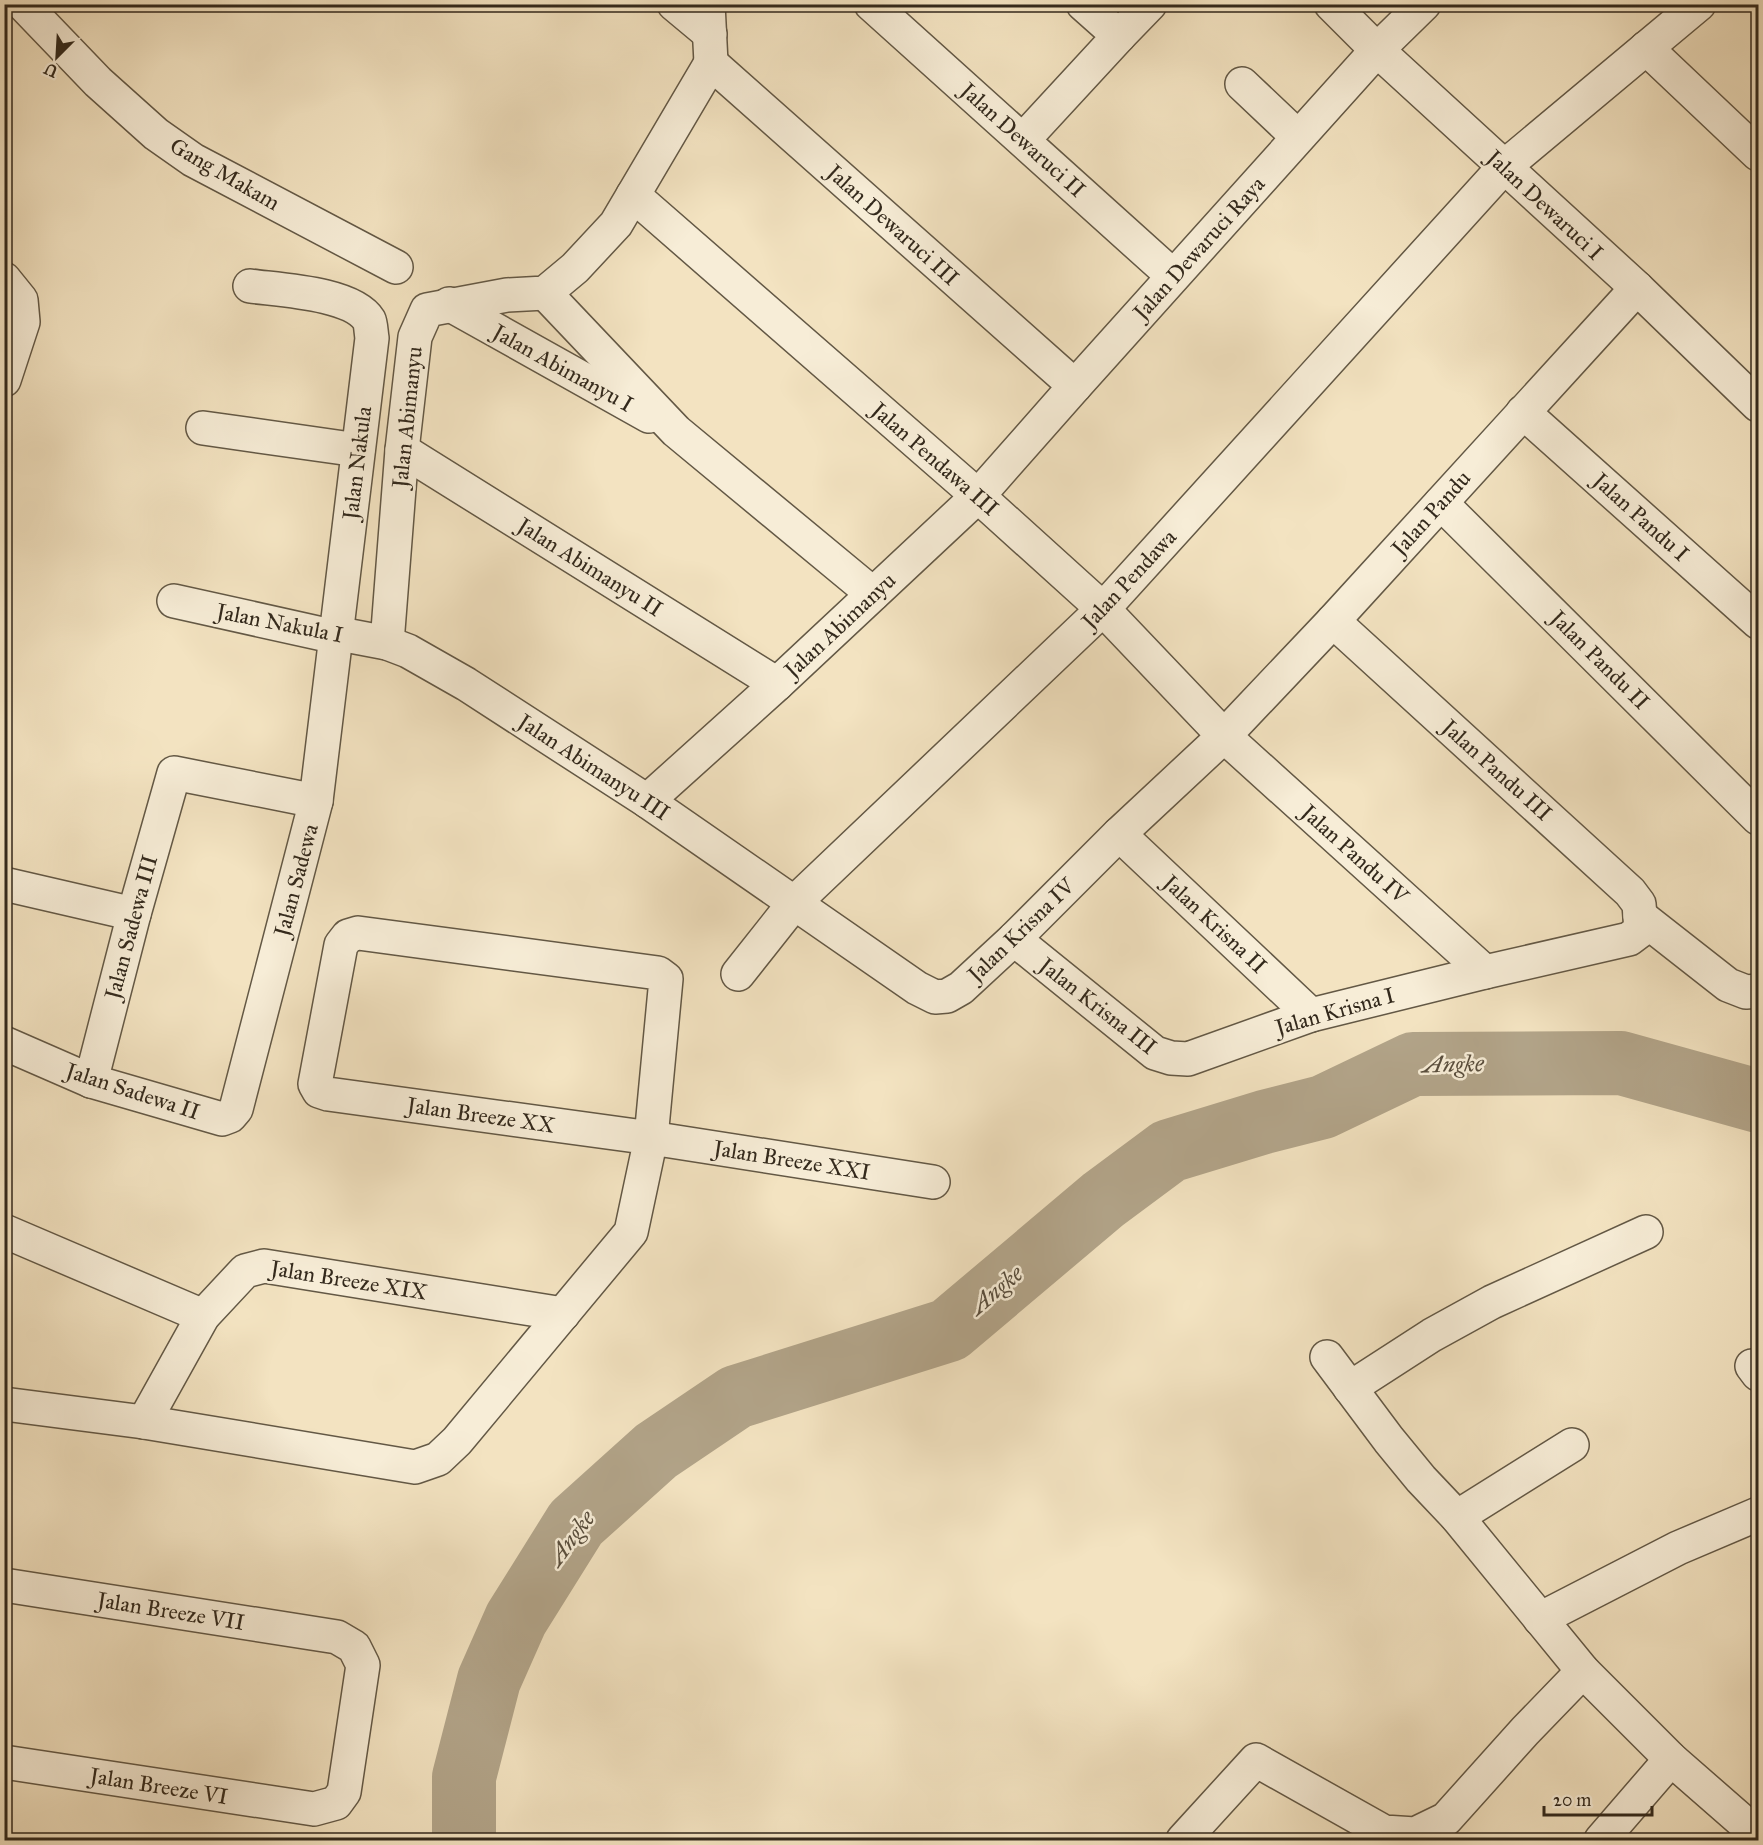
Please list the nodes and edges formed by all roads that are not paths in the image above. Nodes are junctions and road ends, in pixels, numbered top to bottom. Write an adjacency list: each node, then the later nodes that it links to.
1 (23, 4): 19 (street, Gang Makam)
2 (674, 4): 9 (street, Jalan Dewaruci III)
3 (871, 4): 15 (street, Jalan Dewaruci II)
4 (1083, 4): 10 (street)
5 (1150, 4): 10 (street)
6 (1331, 4): 12 (street, Jalan Dewaruci I)
7 (1424, 4): 12 (street, Jalan Dewaruci Raya)
8 (1699, 4): 11 (street, Jalan Pendawa)
9 (710, 34): 18 (street); 27 (street, Jalan Dewaruci III)
10 (1119, 36): 15 (street)
11 (1646, 48): 16 (street); 17 (street, Jalan Pendawa)
12 (1377, 50): 14 (street, Jalan Dewaruci Raya); 17 (street, Jalan Dewaruci I)
13 (1242, 84): 14 (street)
14 (1298, 137): 20 (street, Jalan Dewaruci Raya)
15 (1023, 140): 20 (street, Jalan Dewaruci II)
16 (1758, 154)
17 (1504, 167): 22 (street, Jalan Dewaruci I); 38 (street, Jalan Pendawa)
18 (633, 195): 24 (street); 34 (street, Jalan Pendawa III)
19 (396, 267)
20 (1173, 276): 27 (street, Jalan Dewaruci Raya)
21 (250, 286): 32 (street, Jalan Nakula)
22 (1637, 288): 28 (street, Jalan Dewaruci I); 29 (street, Jalan Pandu)
23 (13, 289): 26 (street)
24 (545, 293): 25 (street, Jalan Abimanyu); 31 (street, Jalan Abimanyu I)
25 (449, 304): 31 (street, Jalan Abimanyu I); 33 (street, Jalan Abimanyu)
26 (4, 380)
27 (1075, 386): 34 (street, Jalan Dewaruci Raya)
28 (1758, 405)
29 (1523, 412): 35 (street, Jalan Pandu); 40 (street, Jalan Pandu I)
30 (203, 428): 32 (street)
31 (676, 431): 36 (street, Jalan Abimanyu I)
32 (358, 450): 41 (street, Jalan Nakula)
33 (402, 450): 42 (street, Jalan Abimanyu); 43 (street, Jalan Abimanyu II)
34 (978, 496): 36 (street, Jalan Abimanyu); 38 (street, Jalan Pendawa III)
35 (1441, 503): 39 (street, Jalan Pandu); 47 (street, Jalan Pandu II)
36 (873, 594): 43 (street, Jalan Abimanyu)
37 (174, 601): 41 (street, Jalan Nakula I)
38 (1103, 609): 44 (street, Jalan Pendawa III); 50 (street, Jalan Pendawa)
39 (1334, 621): 44 (street, Jalan Pandu); 52 (street, Jalan Pandu III)
40 (1758, 622)
41 (340, 636): 42 (street, Jalan Nakula I); 45 (street, Jalan Sadewa)
42 (382, 642): 46 (street, Jalan Abimanyu III)
43 (777, 684): 46 (street, Jalan Abimanyu)
44 (1224, 736): 48 (street, Jalan Krisna IV); 54 (street, Jalan Pandu IV)
45 (316, 801): 51 (street, Jalan Sadewa III); 61 (street, Jalan Sadewa)
46 (647, 801): 50 (street, Jalan Abimanyu III)
47 (1758, 818)
48 (1119, 834): 53 (street, Jalan Krisna IV); 57 (street, Jalan Krisna II)
49 (4, 884): 51 (street)
50 (795, 902): 53 (street, Jalan Krisna IV); 55 (street, Jalan Pendawa)
51 (134, 914): 60 (street, Jalan Sadewa III)
52 (1640, 923): 54 (street); 56 (street)
53 (1014, 939): 59 (street, Jalan Krisna III)
54 (1485, 972): 57 (street, Jalan Krisna I)
55 (738, 974)
56 (1758, 991)
57 (1311, 1015): 59 (street, Jalan Krisna I)
58 (4, 1043): 60 (street, Jalan Sadewa II)
59 (1188, 1059)
60 (91, 1081): 61 (street, Jalan Sadewa II)
61 (230, 1116)
62 (651, 1138): 62 (street, Jalan Breeze XX); 63 (street, Jalan Breeze XXI); 66 (street)
63 (933, 1182)
64 (4, 1231): 67 (street)
65 (1646, 1232): 69 (street)
66 (563, 1314): 67 (street, Jalan Breeze XIX); 71 (street)
67 (203, 1316): 71 (street, Jalan Breeze XIX)
68 (1327, 1357): 69 (street)
69 (1350, 1388): 74 (street)
70 (4, 1404): 71 (street)
71 (144, 1422)
72 (1572, 1445): 74 (street)
73 (1758, 1515): 76 (street)
74 (1457, 1517): 76 (street)
75 (4, 1585): 80 (street, Jalan Breeze VII)
76 (1540, 1619): 77 (street)
77 (1584, 1671): 78 (street); 82 (street)
78 (1671, 1759): 81 (street); 83 (street)
79 (4, 1762): 80 (street, Jalan Breeze VI)
80 (314, 1809)
81 (1755, 1826)
82 (1183, 1840)
83 (1601, 1840)

